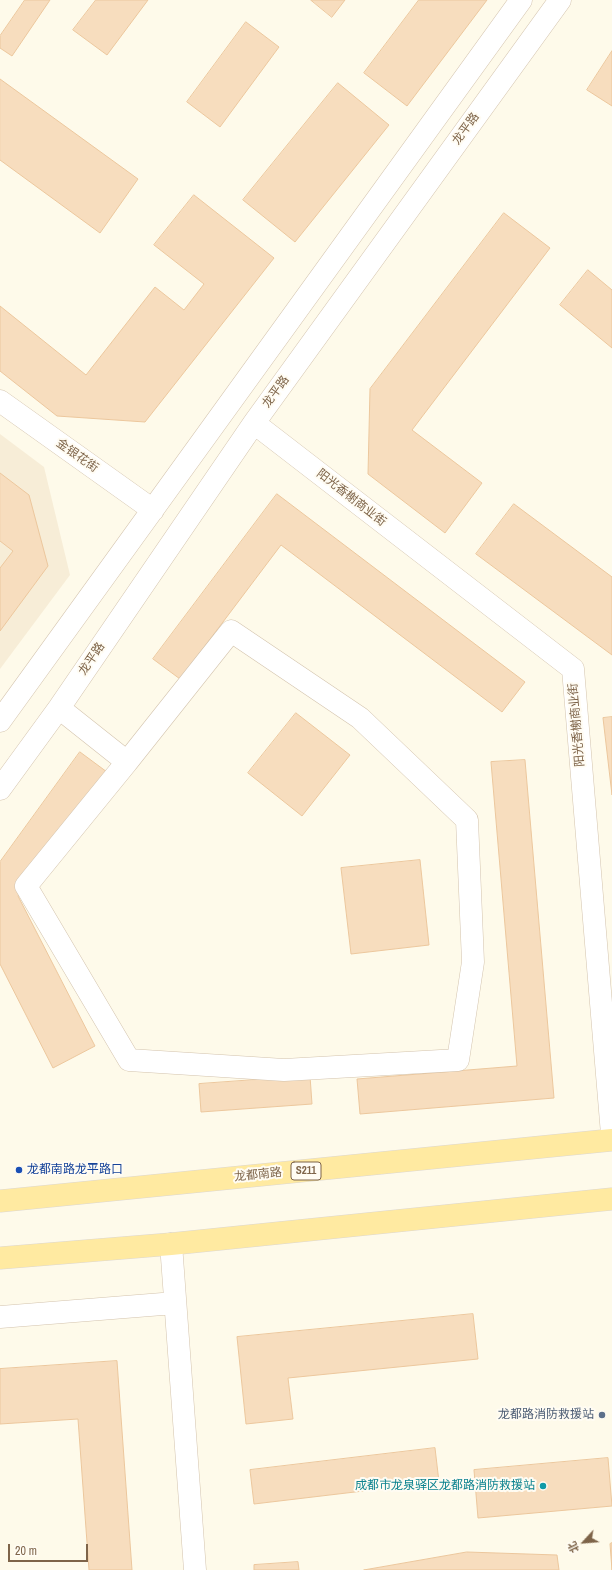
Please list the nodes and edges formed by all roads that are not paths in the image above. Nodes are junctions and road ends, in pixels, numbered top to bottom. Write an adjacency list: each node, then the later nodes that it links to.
1 (521, 0): 5 (street)
2 (560, 0): 4 (street, 龙平路)
3 (0, 401): 5 (street, 金银花街)
4 (254, 423): 6 (street, 龙平路); 10 (street, 阳光香榭商业街)
5 (154, 510): 7 (street)
6 (59, 708): 8 (street); 9 (street, 龙平路)
7 (0, 721)
8 (127, 762): 8 (street)
9 (0, 789)
10 (612, 1134)
11 (612, 1140): 13 (main road, 龙都南路 / S211)
12 (612, 1199): 14 (main road)
13 (0, 1201)
14 (171, 1244): 15 (main road); 16 (street)
15 (0, 1258)
16 (175, 1303): 17 (street); 18 (street)
17 (0, 1317)
18 (195, 1570)

